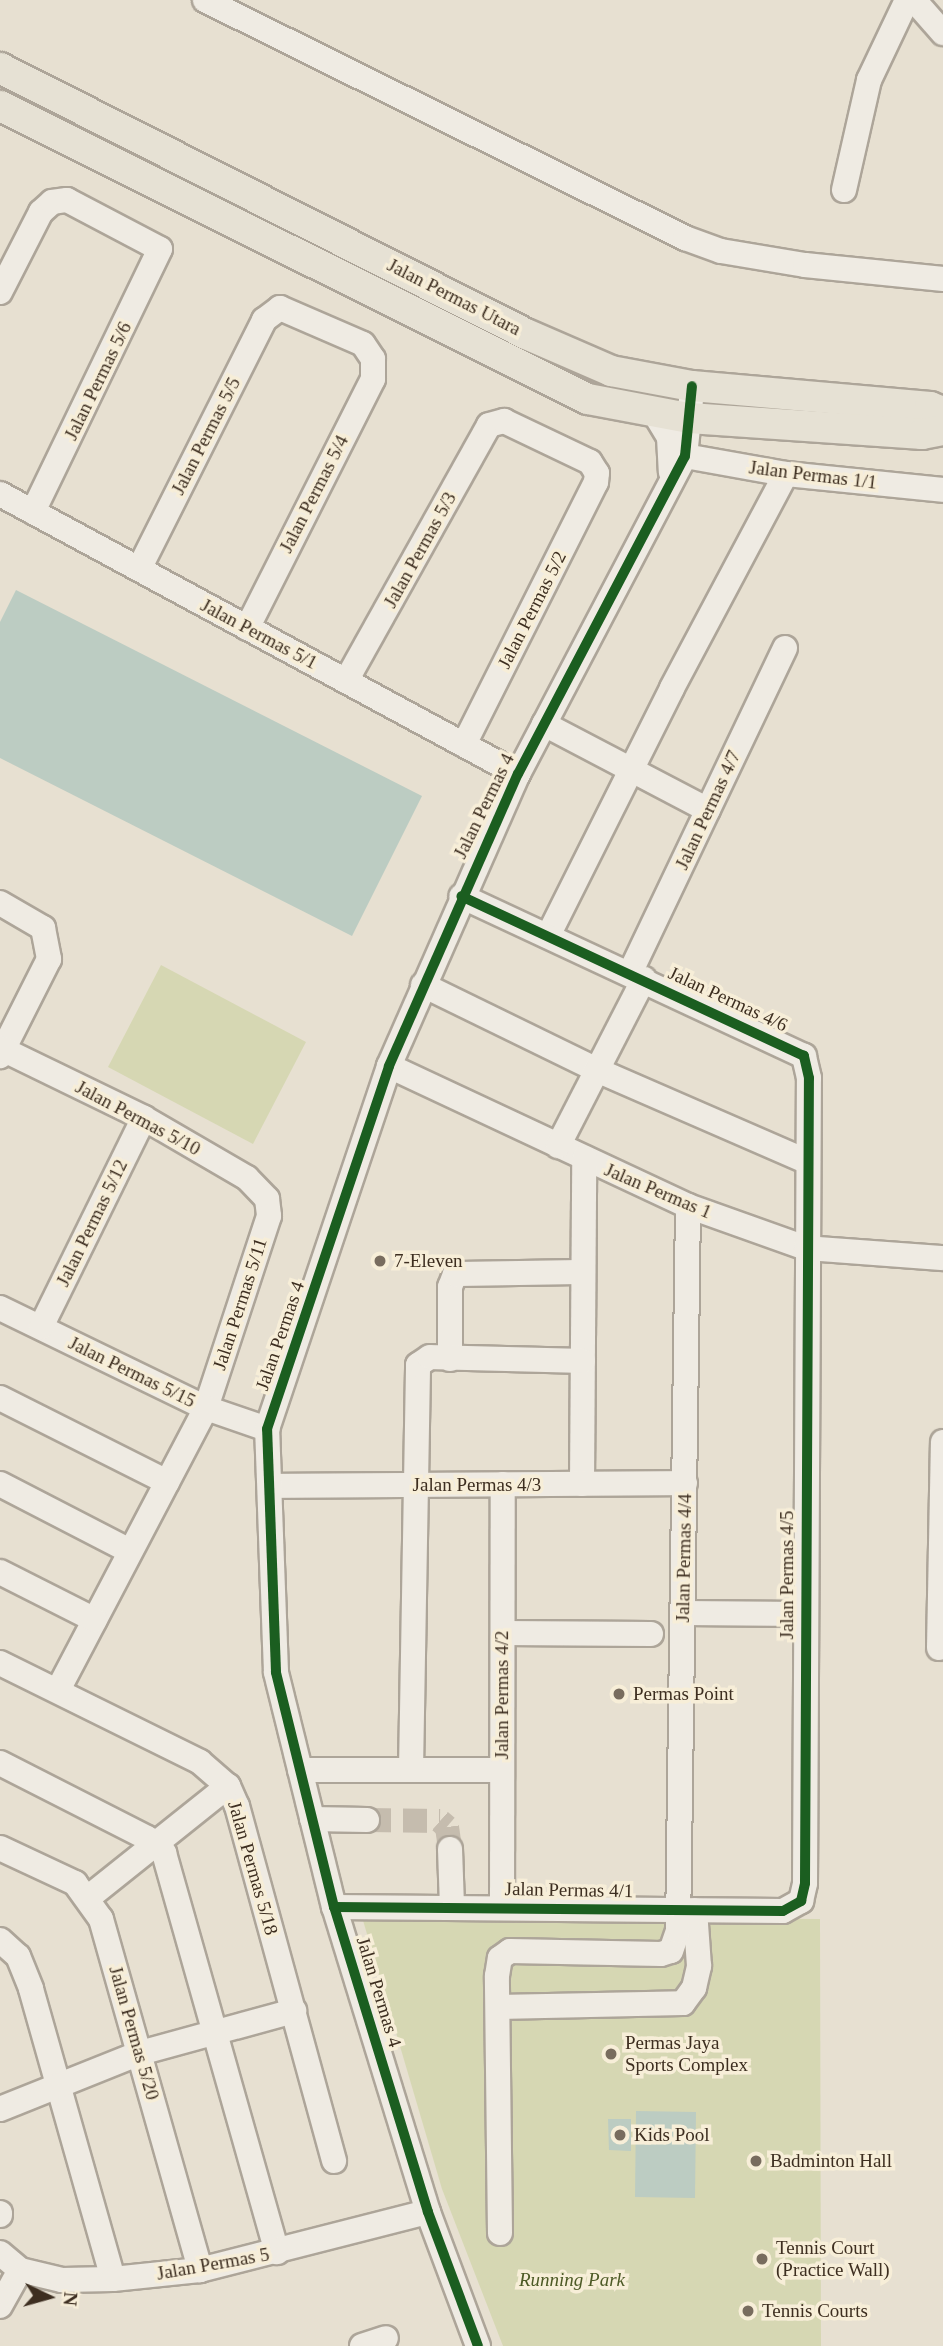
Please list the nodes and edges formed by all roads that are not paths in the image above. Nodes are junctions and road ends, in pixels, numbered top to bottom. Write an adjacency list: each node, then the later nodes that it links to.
1 (205, 0): 8 (street)
2 (907, 0): 7 (street)
3 (914, 0): 4 (street)
4 (943, 33)
5 (0, 68): 11 (main road, Jalan Permas Utara)
6 (0, 106): 13 (main road, Jalan Permas Utara)
7 (844, 190)
8 (943, 279)
9 (0, 292): 21 (street, Jalan Permas 5/6)
10 (373, 359): 22 (street, Jalan Permas 5/5); 23 (street, Jalan Permas 5/4)
11 (692, 386): 12 (main road, Jalan Permas Utara); 14 (street, Jalan Permas 4)
12 (943, 412)
13 (655, 414): 14 (main road, Jalan Permas Utara); 16 (street)
14 (689, 418): 15 (main road, Jalan Permas Utara); 16 (street, Jalan Permas 4)
15 (943, 430)
16 (678, 466): 18 (street, Jalan Permas 1/1); 26 (street, Jalan Permas 4)
17 (597, 473): 25 (street, Jalan Permas 5/3); 27 (street, Jalan Permas 5/2)
18 (786, 474): 19 (street, Jalan Permas 1/1); 28 (street)
19 (943, 490)
20 (0, 494): 21 (street, Jalan Permas 5/1)
21 (33, 512): 22 (street, Jalan Permas 5/1)
22 (139, 569): 23 (street, Jalan Permas 5/1)
23 (247, 628): 25 (street, Jalan Permas 5/1)
24 (786, 648): 30 (street, Jalan Permas 4/7)
25 (346, 681): 27 (street, Jalan Permas 5/1)
26 (544, 724): 28 (street); 29 (street, Jalan Permas 4)
27 (464, 745): 29 (street, Jalan Permas 5/1)
28 (630, 772): 30 (street); 33 (street)
29 (518, 774): 31 (street, Jalan Permas 4)
30 (708, 810): 34 (street, Jalan Permas 4/7)
31 (461, 896): 33 (street, Jalan Permas 4/6); 35 (street, Jalan Permas 4)
32 (0, 903): 36 (street)
33 (548, 936): 34 (street, Jalan Permas 4/6)
34 (637, 976): 38 (street, Jalan Permas 4/7); 42 (street, Jalan Permas 4/6)
35 (423, 985): 37 (street, Jalan Permas 4); 38 (street)
36 (1, 1051): 39 (street, Jalan Permas 5/10)
37 (389, 1066): 40 (street, Jalan Permas 1); 54 (street, Jalan Permas 4)
38 (599, 1071): 40 (street, Jalan Permas 4/7); 42 (street)
39 (144, 1118): 43 (street, Jalan Permas 5/10); 49 (street, Jalan Permas 5/12)
40 (558, 1146): 41 (street, Jalan Permas 1)
41 (584, 1158): 44 (street, Jalan Permas 1); 47 (street)
42 (808, 1162): 45 (street, Jalan Permas 4/6)
43 (267, 1199): 53 (street, Jalan Permas 5/11)
44 (688, 1206): 45 (street, Jalan Permas 1); 57 (street, Jalan Permas 4/4)
45 (806, 1248): 46 (street, Jalan Permas 1); 66 (street, Jalan Permas 4/5)
46 (943, 1258)
47 (583, 1272): 50 (street); 51 (street)
48 (0, 1308): 49 (street, Jalan Permas 5/15)
49 (41, 1327): 53 (street, Jalan Permas 5/15)
50 (450, 1359): 51 (street); 61 (street)
51 (583, 1362): 60 (street)
52 (0, 1398): 56 (street)
53 (206, 1408): 54 (street, Jalan Permas 5/15); 56 (street, Jalan Permas 5/11)
54 (267, 1429): 62 (street, Jalan Permas 4)
55 (943, 1442): 70 (street)
56 (167, 1482): 63 (street, Jalan Permas 5/11)
57 (685, 1483): 60 (street, Jalan Permas 4/3); 65 (street, Jalan Permas 4/4)
58 (0, 1484): 63 (street)
59 (503, 1484): 60 (street, Jalan Permas 4/3); 61 (street, Jalan Permas 4/3); 68 (street, Jalan Permas 4/2)
60 (582, 1484)
61 (414, 1485): 62 (street, Jalan Permas 4/3); 75 (street)
62 (270, 1486): 74 (street, Jalan Permas 4)
63 (130, 1550): 67 (street, Jalan Permas 5/11)
64 (0, 1572): 67 (street)
65 (683, 1613): 66 (street); 88 (street, Jalan Permas 4/4)
66 (804, 1614): 84 (street, Jalan Permas 4/5)
67 (95, 1620): 72 (street, Jalan Permas 5/11)
68 (503, 1633): 69 (street); 76 (street, Jalan Permas 4/2)
69 (651, 1634)
70 (939, 1647)
71 (1, 1667): 72 (street, Jalan Permas 5/18)
72 (58, 1690): 77 (street, Jalan Permas 5/18)
73 (0, 1763): 80 (street)
74 (300, 1770): 75 (street); 78 (street, Jalan Permas 4)
75 (411, 1770): 76 (street)
76 (502, 1770): 86 (street, Jalan Permas 4/2)
77 (228, 1786): 80 (street); 91 (street, Jalan Permas 5/18)
78 (312, 1819): 79 (street); 87 (street, Jalan Permas 4)
79 (367, 1820)
80 (156, 1846): 83 (street); 92 (street)
81 (0, 1849): 83 (street)
82 (450, 1849): 85 (street)
83 (89, 1897): 93 (street, Jalan Permas 5/20)
84 (801, 1901): 88 (street, Jalan Permas 4/1)
85 (452, 1906): 86 (street, Jalan Permas 4/1); 87 (street, Jalan Permas 4/1)
86 (502, 1906): 88 (street, Jalan Permas 4/1)
87 (334, 1907): 97 (street, Jalan Permas 4)
88 (687, 1910): 90 (street); 90 (street)
89 (0, 1940): 94 (street)
90 (498, 2007): 98 (street)
91 (294, 2011): 92 (street); 96 (street, Jalan Permas 5/18)
92 (215, 2034): 93 (street); 99 (street)
93 (140, 2053): 94 (street); 102 (street, Jalan Permas 5/20)
94 (59, 2084): 95 (street); 103 (street)
95 (0, 2109)
96 (334, 2161)
97 (428, 2212): 99 (street, Jalan Permas 5); 107 (street, Jalan Permas 4)
98 (500, 2232)
99 (277, 2252): 102 (street, Jalan Permas 5)
100 (0, 2253): 101 (street, Jalan Permas 5)
101 (20, 2270): 103 (street, Jalan Permas 5); 104 (street)
102 (200, 2270): 103 (street, Jalan Permas 5)
103 (113, 2279)
104 (0, 2306)
105 (386, 2338): 106 (street)
106 (362, 2346)
107 (478, 2346)

